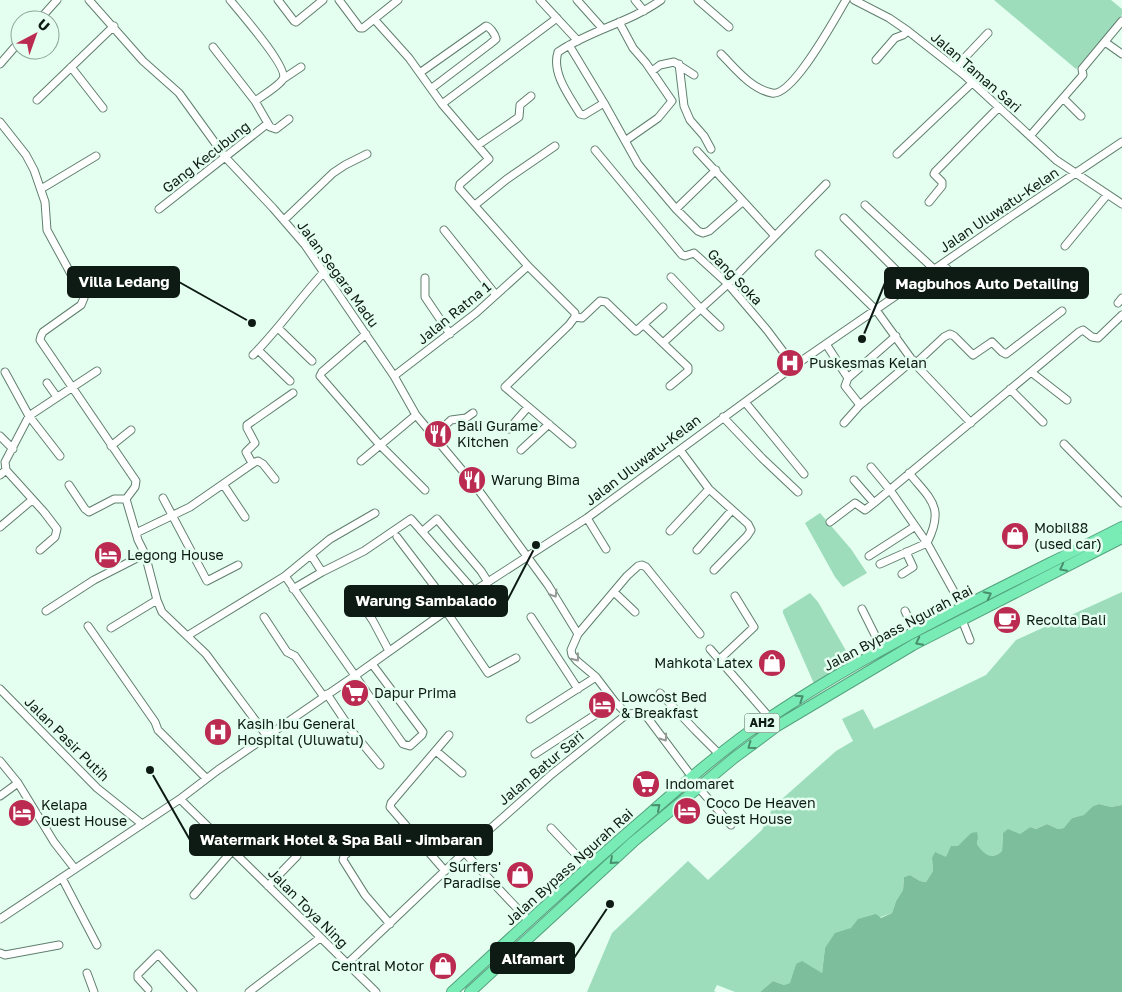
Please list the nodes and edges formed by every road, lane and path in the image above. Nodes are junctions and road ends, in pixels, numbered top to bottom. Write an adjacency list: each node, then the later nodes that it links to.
1 (57, 0): 15 (street)
2 (89, 0): 21 (street, Jalan Segara Madu)
3 (230, 0): 42 (street)
4 (278, 0): 5 (street)
5 (323, 0)
6 (339, 0): 18 (street)
7 (398, 0): 18 (street)
8 (540, 0): 17 (street)
9 (577, 0): 22 (street)
10 (634, 0): 16 (street)
11 (661, 0): 16 (street)
12 (698, 0): 23 (street)
13 (846, 0): 31 (street)
14 (854, 0): 24 (street, Jalan Taman Sari)
15 (48, 10)
16 (644, 11): 20 (street)
17 (557, 18): 26 (street); 50 (street)
18 (374, 19): 40 (street)
19 (1122, 21): 27 (street)
20 (619, 22): 22 (street); 39 (street)
21 (114, 26): 36 (street); 68 (street, Jalan Segara Madu)
22 (602, 28): 26 (street)
23 (729, 28)
24 (908, 31): 33 (street); 38 (street, Jalan Taman Sari)
25 (988, 33): 38 (street)
26 (578, 41): 28 (street)
27 (1105, 42): 32 (street); 46 (street)
28 (569, 45): 49 (street); 49 (street)
29 (213, 47): 48 (street)
30 (10, 52): 34 (street)
31 (721, 54)
32 (1122, 54)
33 (876, 60)
34 (0, 64)
35 (679, 64): 39 (street); 41 (street); 62 (street)
36 (70, 67): 47 (street); 51 (street)
37 (301, 67): 42 (street)
38 (955, 68): 43 (street, Jalan Taman Sari)
39 (652, 71): 58 (street)
40 (421, 72): 44 (street); 44 (street)
41 (694, 75)
42 (283, 79): 48 (street)
43 (972, 83): 52 (street, Jalan Taman Sari); 66 (street)
44 (432, 88): 50 (street)
45 (531, 96): 60 (street)
46 (1063, 98): 53 (street); 57 (street)
47 (37, 100)
48 (255, 101): 56 (street)
49 (604, 103): 58 (street)
50 (442, 104): 60 (street)
51 (104, 108)
52 (999, 108): 57 (street, Jalan Taman Sari); 75 (street)
53 (1081, 116)
54 (289, 119): 56 (street)
55 (0, 122): 72 (street)
56 (267, 124): 68 (street, Gang Kecubung)
57 (1030, 136): 70 (street, Jalan Taman Sari)
58 (625, 141): 80 (street)
59 (1122, 142): 70 (street)
60 (478, 145): 77 (street)
61 (556, 146): 77 (street)
62 (711, 149)
63 (595, 150): 93 (street, Gang Soka)
64 (697, 151): 69 (street)
65 (367, 154): 82 (street)
66 (897, 154)
67 (96, 156): 72 (street)
68 (226, 158): 79 (street, Gang Kecubung); 82 (street, Jalan Segara Madu)
69 (716, 170): 74 (street); 80 (street)
70 (1075, 173): 73 (street, Jalan Uluwatu-Kelan); 87 (street, Jalan Uluwatu-Kelan)
71 (826, 184): 84 (street)
72 (41, 189): 122 (street)
73 (1107, 195): 76 (street, Jalan Uluwatu-Kelan); 85 (street)
74 (742, 202): 80 (street); 84 (street)
75 (929, 202)
76 (1122, 204)
77 (475, 205): 88 (street)
78 (865, 205): 89 (street)
79 (159, 209)
80 (676, 209)
81 (844, 218): 94 (street)
82 (284, 220): 90 (street, Jalan Segara Madu)
83 (444, 230): 96 (street)
84 (775, 236): 93 (street)
85 (1065, 246)
86 (819, 254): 99 (street)
87 (942, 264): 89 (street, Jalan Uluwatu-Kelan); 95 (street)
88 (528, 266): 96 (street, Jalan Ratna 1); 102 (street)
89 (934, 269): 94 (street, Jalan Uluwatu-Kelan)
90 (324, 272): 105 (street); 106 (street, Jalan Segara Madu)
91 (671, 277): 98 (street)
92 (425, 278): 107 (street)
93 (728, 284): 98 (street); 113 (street, Gang Soka)
94 (911, 285): 99 (street, Jalan Uluwatu-Kelan)
95 (1010, 293)
96 (496, 295): 107 (street, Jalan Ratna 1)
97 (663, 308): 103 (street)
98 (701, 310): 104 (street); 109 (street)
99 (876, 310): 108 (street); 110 (street, Jalan Uluwatu-Kelan)
100 (1062, 311): 112 (street)
101 (1122, 315): 116 (street)
102 (575, 318): 103 (street); 129 (street)
103 (644, 325): 109 (street)
104 (720, 327)
105 (278, 328): 111 (street); 119 (street)
106 (366, 334): 117 (street, Jalan Segara Madu); 142 (street)
107 (450, 334): 117 (street, Jalan Ratna 1)
108 (896, 336): 112 (street); 118 (street)
109 (664, 342): 121 (street)
110 (826, 344): 113 (street, Jalan Uluwatu-Kelan); 118 (street)
111 (312, 362)
112 (914, 362): 128 (street); 136 (street)
113 (794, 366): 127 (street, Jalan Uluwatu-Kelan)
114 (97, 371): 122 (street)
115 (5, 372): 132 (street)
116 (1031, 372): 123 (street); 126 (street)
117 (394, 376): 131 (street, Jalan Segara Madu)
118 (848, 378): 128 (street)
119 (290, 381)
120 (47, 383): 125 (street)
121 (670, 386)
122 (73, 388): 125 (street); 145 (street)
123 (1010, 389): 134 (street); 136 (street)
124 (293, 393): 151 (street)
125 (57, 397): 132 (street)
126 (1067, 400)
127 (745, 402): 133 (street, Jalan Uluwatu-Kelan); 155 (street)
128 (860, 405): 135 (street)
129 (528, 407): 137 (street); 138 (street)
130 (473, 413): 141 (street)
131 (416, 415): 141 (street, Jalan Segara Madu); 142 (street)
132 (29, 416): 146 (street); 149 (street)
133 (723, 417): 148 (street, Jalan Uluwatu-Kelan); 163 (street)
134 (1043, 422)
135 (844, 423)
136 (971, 423): 154 (street)
137 (549, 424): 143 (street); 147 (street)
138 (509, 429)
139 (131, 430): 145 (street)
140 (0, 436): 146 (street)
141 (434, 436): 191 (street, Jalan Segara Madu)
142 (379, 444): 150 (street); 161 (street)
143 (572, 444)
144 (1064, 444): 168 (street)
145 (111, 446): 165 (street)
146 (13, 449): 153 (street)
147 (520, 450)
148 (680, 450): 160 (street); 173 (street, Jalan Uluwatu-Kelan)
149 (60, 456)
150 (361, 461)
151 (252, 463): 156 (street); 158 (street)
152 (871, 467): 162 (street)
153 (3, 472): 166 (street)
154 (909, 473): 162 (street); 183 (street)
155 (804, 474)
156 (275, 479)
157 (854, 480): 167 (street)
158 (223, 484): 171 (street); 172 (street)
159 (69, 485): 165 (street)
160 (709, 489): 169 (street); 179 (street)
161 (425, 490)
162 (890, 490): 167 (street); 175 (street)
163 (798, 492)
164 (163, 498): 171 (street)
165 (126, 499): 180 (street)
166 (32, 500): 176 (street); 185 (street)
167 (874, 503): 174 (street)
168 (1122, 503)
169 (732, 510): 186 (street); 194 (street)
170 (375, 513): 189 (street)
171 (172, 516): 180 (street); 193 (street)
172 (245, 517)
173 (587, 518): 184 (street); 191 (street, Jalan Uluwatu-Kelan)
174 (830, 522)
175 (914, 526): 183 (street); 190 (street)
176 (0, 527)
177 (1122, 527): 205 (highway, Jalan Bypass Ngurah Rai / AH2, one-way to 177)
178 (422, 531): 195 (street); 198 (street); 200 (street)
179 (670, 531)
180 (136, 533): 188 (street)
181 (396, 537): 207 (street)
182 (1122, 538): 213 (highway, Jalan Bypass Ngurah Rai / AH2, one-way to 213)
183 (927, 543): 187 (street); 205 (street)
184 (606, 549)
185 (40, 550)
186 (697, 550)
187 (906, 552): 192 (street); 196 (street)
188 (145, 554): 204 (street); 208 (street)
189 (311, 555): 195 (street); 197 (street)
190 (869, 556)
191 (526, 557): 198 (street, Jalan Uluwatu-Kelan); 217 (street, one-way to 217)
192 (880, 564)
193 (238, 565)
194 (714, 570)
195 (322, 572): 199 (street)
196 (902, 574)
197 (285, 576): 199 (street); 219 (street)
198 (488, 582): 200 (street, Jalan Uluwatu-Kelan)
199 (293, 589): 227 (street)
200 (474, 591): 207 (street, Jalan Uluwatu-Kelan)
201 (614, 592): 210 (street); 217 (street); 218 (street)
202 (735, 596): 225 (street)
203 (358, 598): 223 (street)
204 (157, 600): 215 (street); 219 (street)
205 (963, 608): 216 (highway, Jalan Bypass Ngurah Rai / AH2)
206 (862, 609): 222 (street)
207 (449, 610): 223 (street, Jalan Uluwatu-Kelan); 224 (street)
208 (46, 611)
209 (905, 611): 216 (street)
210 (635, 612)
211 (264, 617): 232 (street)
212 (531, 617): 230 (street)
213 (962, 620): 220 (street); 249 (highway, Jalan Bypass Ngurah Rai / AH2, one-way to 249)
214 (88, 626): 247 (street)
215 (111, 628)
216 (915, 632): 222 (highway, Jalan Bypass Ngurah Rai / AH2)
217 (578, 634): 228 (street, one-way to 228)
218 (700, 634)
219 (187, 636): 239 (street)
220 (970, 640)
221 (710, 649): 225 (street)
222 (882, 649): 236 (highway, Jalan Bypass Ngurah Rai / AH2, one-way to 222)
223 (389, 651): 226 (street, Jalan Uluwatu-Kelan)
224 (516, 658)
225 (720, 659): 236 (street)
226 (372, 664): 227 (street, Jalan Uluwatu-Kelan); 227 (street)
227 (356, 675): 232 (street, Jalan Uluwatu-Kelan)
228 (596, 677): 230 (street); 234 (street)
229 (0, 689): 233 (street, Jalan Pasir Putih)
230 (578, 689): 237 (street)
231 (660, 693): 242 (street)
232 (325, 695): 239 (street, Jalan Uluwatu-Kelan); 244 (street)
233 (3, 697): 252 (street, Jalan Pasir Putih)
234 (614, 702): 235 (street); 241 (street)
235 (627, 714): 246 (street, one-way to 246); 257 (street, Jalan Batur Sari)
236 (770, 718): 242 (highway, Jalan Bypass Ngurah Rai / AH2)
237 (530, 719)
238 (449, 735): 240 (street)
239 (267, 736): 247 (street, Jalan Uluwatu-Kelan)
240 (436, 750): 245 (street); 261 (street)
241 (535, 754)
242 (720, 754): 246 (highway, Jalan Bypass Ngurah Rai / AH2)
243 (0, 761): 248 (street)
244 (380, 765)
245 (462, 773)
246 (692, 777): 260 (highway, Jalan Bypass Ngurah Rai / AH2, one-way to 246)
247 (206, 778): 251 (street, Jalan Uluwatu-Kelan)
248 (18, 783): 250 (street); 259 (street)
249 (698, 787): 253 (street); 280 (highway, Jalan Bypass Ngurah Rai / AH2, one-way to 280)
250 (0, 796)
251 (180, 799): 252 (street, Jalan Uluwatu-Kelan); 256 (street, Jalan Toya Ning)
252 (142, 824): 259 (street, Jalan Uluwatu-Kelan)
253 (731, 825)
254 (551, 828): 260 (street)
255 (366, 836): 267 (street)
256 (232, 851): 263 (street, Jalan Toya Ning); 264 (street)
257 (464, 852): 261 (street, Jalan Batur Sari); 266 (street)
258 (298, 856): 263 (street)
259 (75, 870): 262 (street, Jalan Uluwatu-Kelan)
260 (586, 870): 266 (highway, Jalan Bypass Ngurah Rai / AH2)
261 (445, 871): 267 (street, Jalan Batur Sari)
262 (62, 878): 265 (street, Jalan Uluwatu-Kelan); 270 (street)
263 (268, 886): 268 (street, Jalan Toya Ning)
264 (194, 895)
265 (0, 919)
266 (529, 920): 279 (highway, Jalan Bypass Ngurah Rai / AH2)
267 (390, 924): 272 (street, Jalan Batur Sari)
268 (320, 938): 272 (street, Jalan Toya Ning); 277 (street)
269 (59, 945): 271 (street)
270 (98, 945)
271 (0, 953)
272 (347, 964): 278 (street, Jalan Toya Ning)
273 (87, 973): 275 (street)
274 (148, 989): 276 (street)
275 (94, 992)
276 (192, 992)
277 (249, 992)
278 (376, 992)
279 (452, 992)
280 (470, 992)

